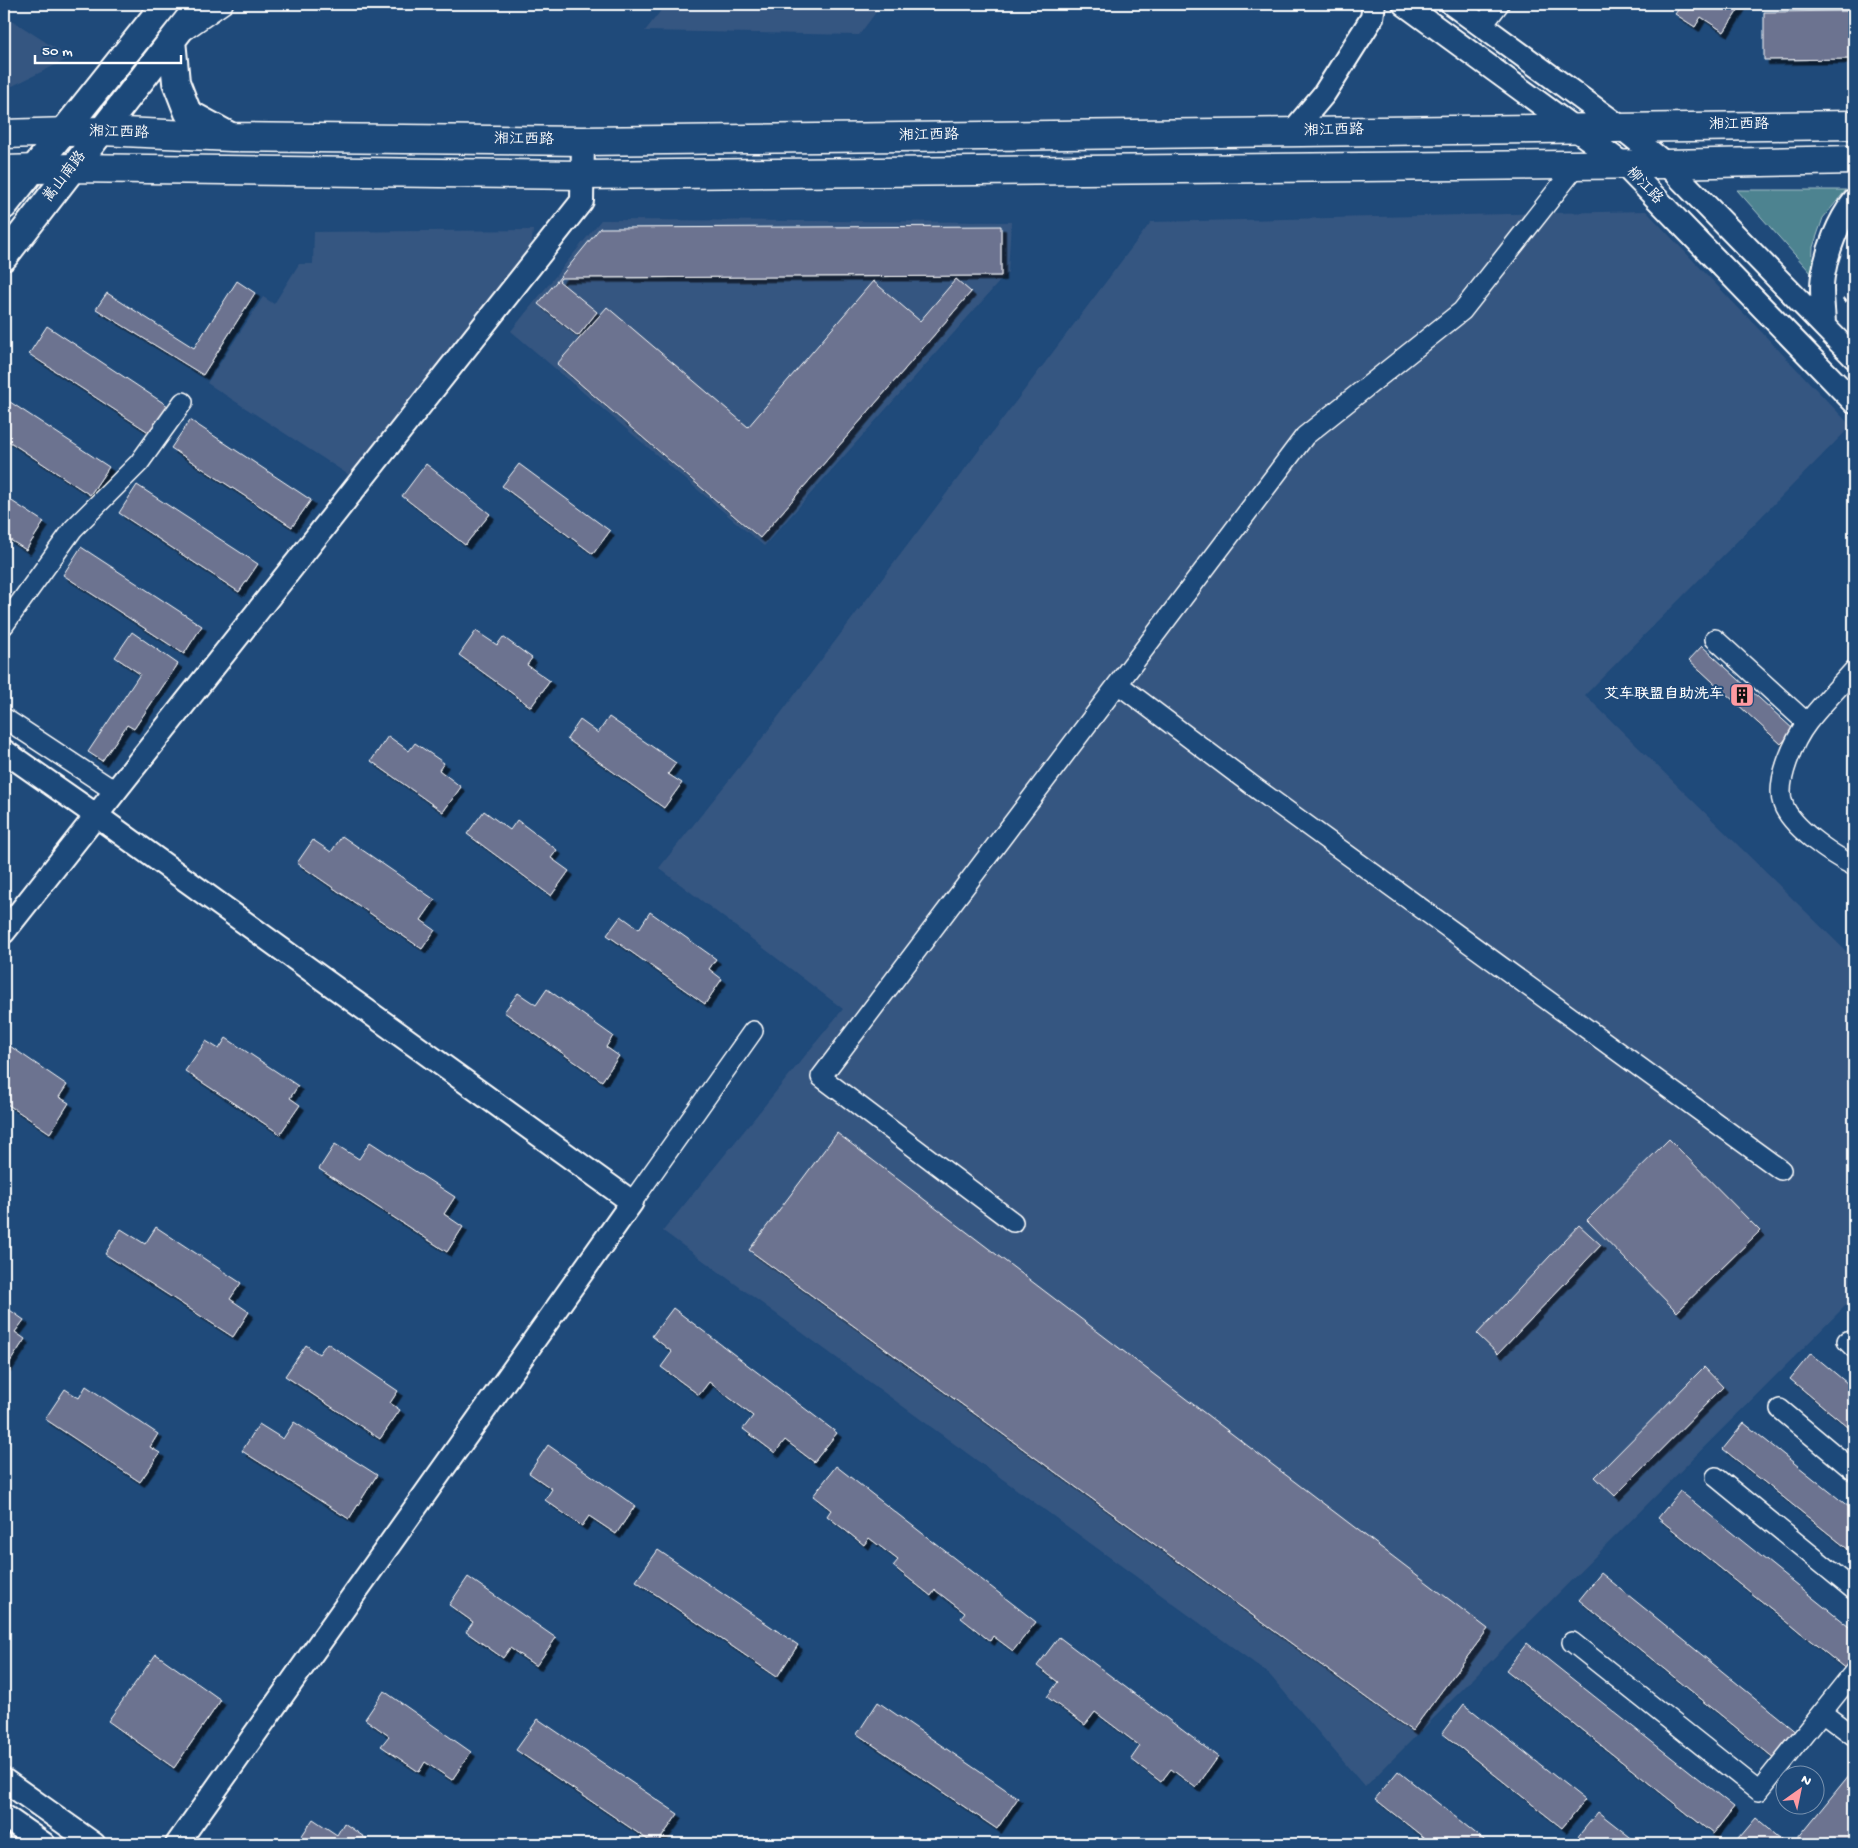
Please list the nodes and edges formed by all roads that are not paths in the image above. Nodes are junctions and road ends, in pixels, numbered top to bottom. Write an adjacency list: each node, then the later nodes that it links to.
1 (165, 4): 8 (main road, 嵩山南路)
2 (200, 4): 10 (main road, 嵩山南路)
3 (224, 4): 10 (street)
4 (1374, 4): 14 (street)
5 (1404, 4): 13 (street, 柳江路)
6 (1452, 4): 9 (street, 柳江路)
7 (1499, 4): 9 (street)
8 (153, 14): 15 (main road, 嵩山南路)
9 (1482, 26): 12 (street, 柳江路)
10 (172, 40): 16 (main road, 嵩山南路); 18 (main road)
11 (1854, 124): 12 (main road, 湘江西路)
12 (1619, 126): 13 (main road, 湘江西路); 22 (street, 柳江路)
13 (1573, 128): 14 (main road, 湘江西路); 21 (street, 柳江路)
14 (1293, 131): 19 (main road, 湘江西路)
15 (62, 132): 16 (main road, 湘江西路); 17 (main road, 湘江西路); 24 (main road, 嵩山南路)
16 (101, 132): 18 (main road, 湘江西路); 25 (main road, 嵩山南路)
17 (4, 134)
18 (232, 137): 19 (main road, 湘江西路)
19 (583, 141): 27 (street)
20 (1854, 160): 22 (main road)
21 (1623, 164): 22 (main road); 23 (main road); 34 (street, 柳江路)
22 (1666, 164): 31 (street, 柳江路)
23 (1577, 165): 27 (main road); 38 (street)
24 (34, 168): 25 (main road); 26 (main road); 29 (main road, 嵩山南路)
25 (72, 168): 27 (main road); 30 (main road, 嵩山南路)
26 (4, 170)
27 (583, 175): 42 (street)
28 (1854, 202): 31 (street)
29 (4, 206)
30 (4, 257)
31 (1824, 326): 32 (street, 柳江路)
32 (1854, 358)
33 (183, 402): 35 (street)
34 (1854, 402)
35 (4, 625)
36 (1715, 639): 40 (street)
37 (1854, 670): 40 (street)
38 (1118, 684): 47 (street); 49 (street)
39 (4, 718): 42 (street)
40 (1807, 723): 44 (street)
41 (4, 751): 43 (street)
42 (116, 792): 43 (street)
43 (97, 816): 45 (street); 48 (street)
44 (1854, 866)
45 (4, 932)
46 (753, 1031): 48 (street)
47 (1781, 1170)
48 (632, 1202): 63 (street)
49 (1013, 1222)
50 (1780, 1409): 51 (street)
51 (1854, 1471)
52 (1716, 1477): 53 (street)
53 (1854, 1590)
54 (1572, 1642): 57 (street)
55 (1854, 1672): 56 (street)
56 (1848, 1691): 57 (street)
57 (1822, 1712): 58 (street)
58 (1854, 1736)
59 (4, 1780): 62 (street)
60 (4, 1816): 61 (street)
61 (44, 1844)
62 (94, 1844)
63 (176, 1844)

